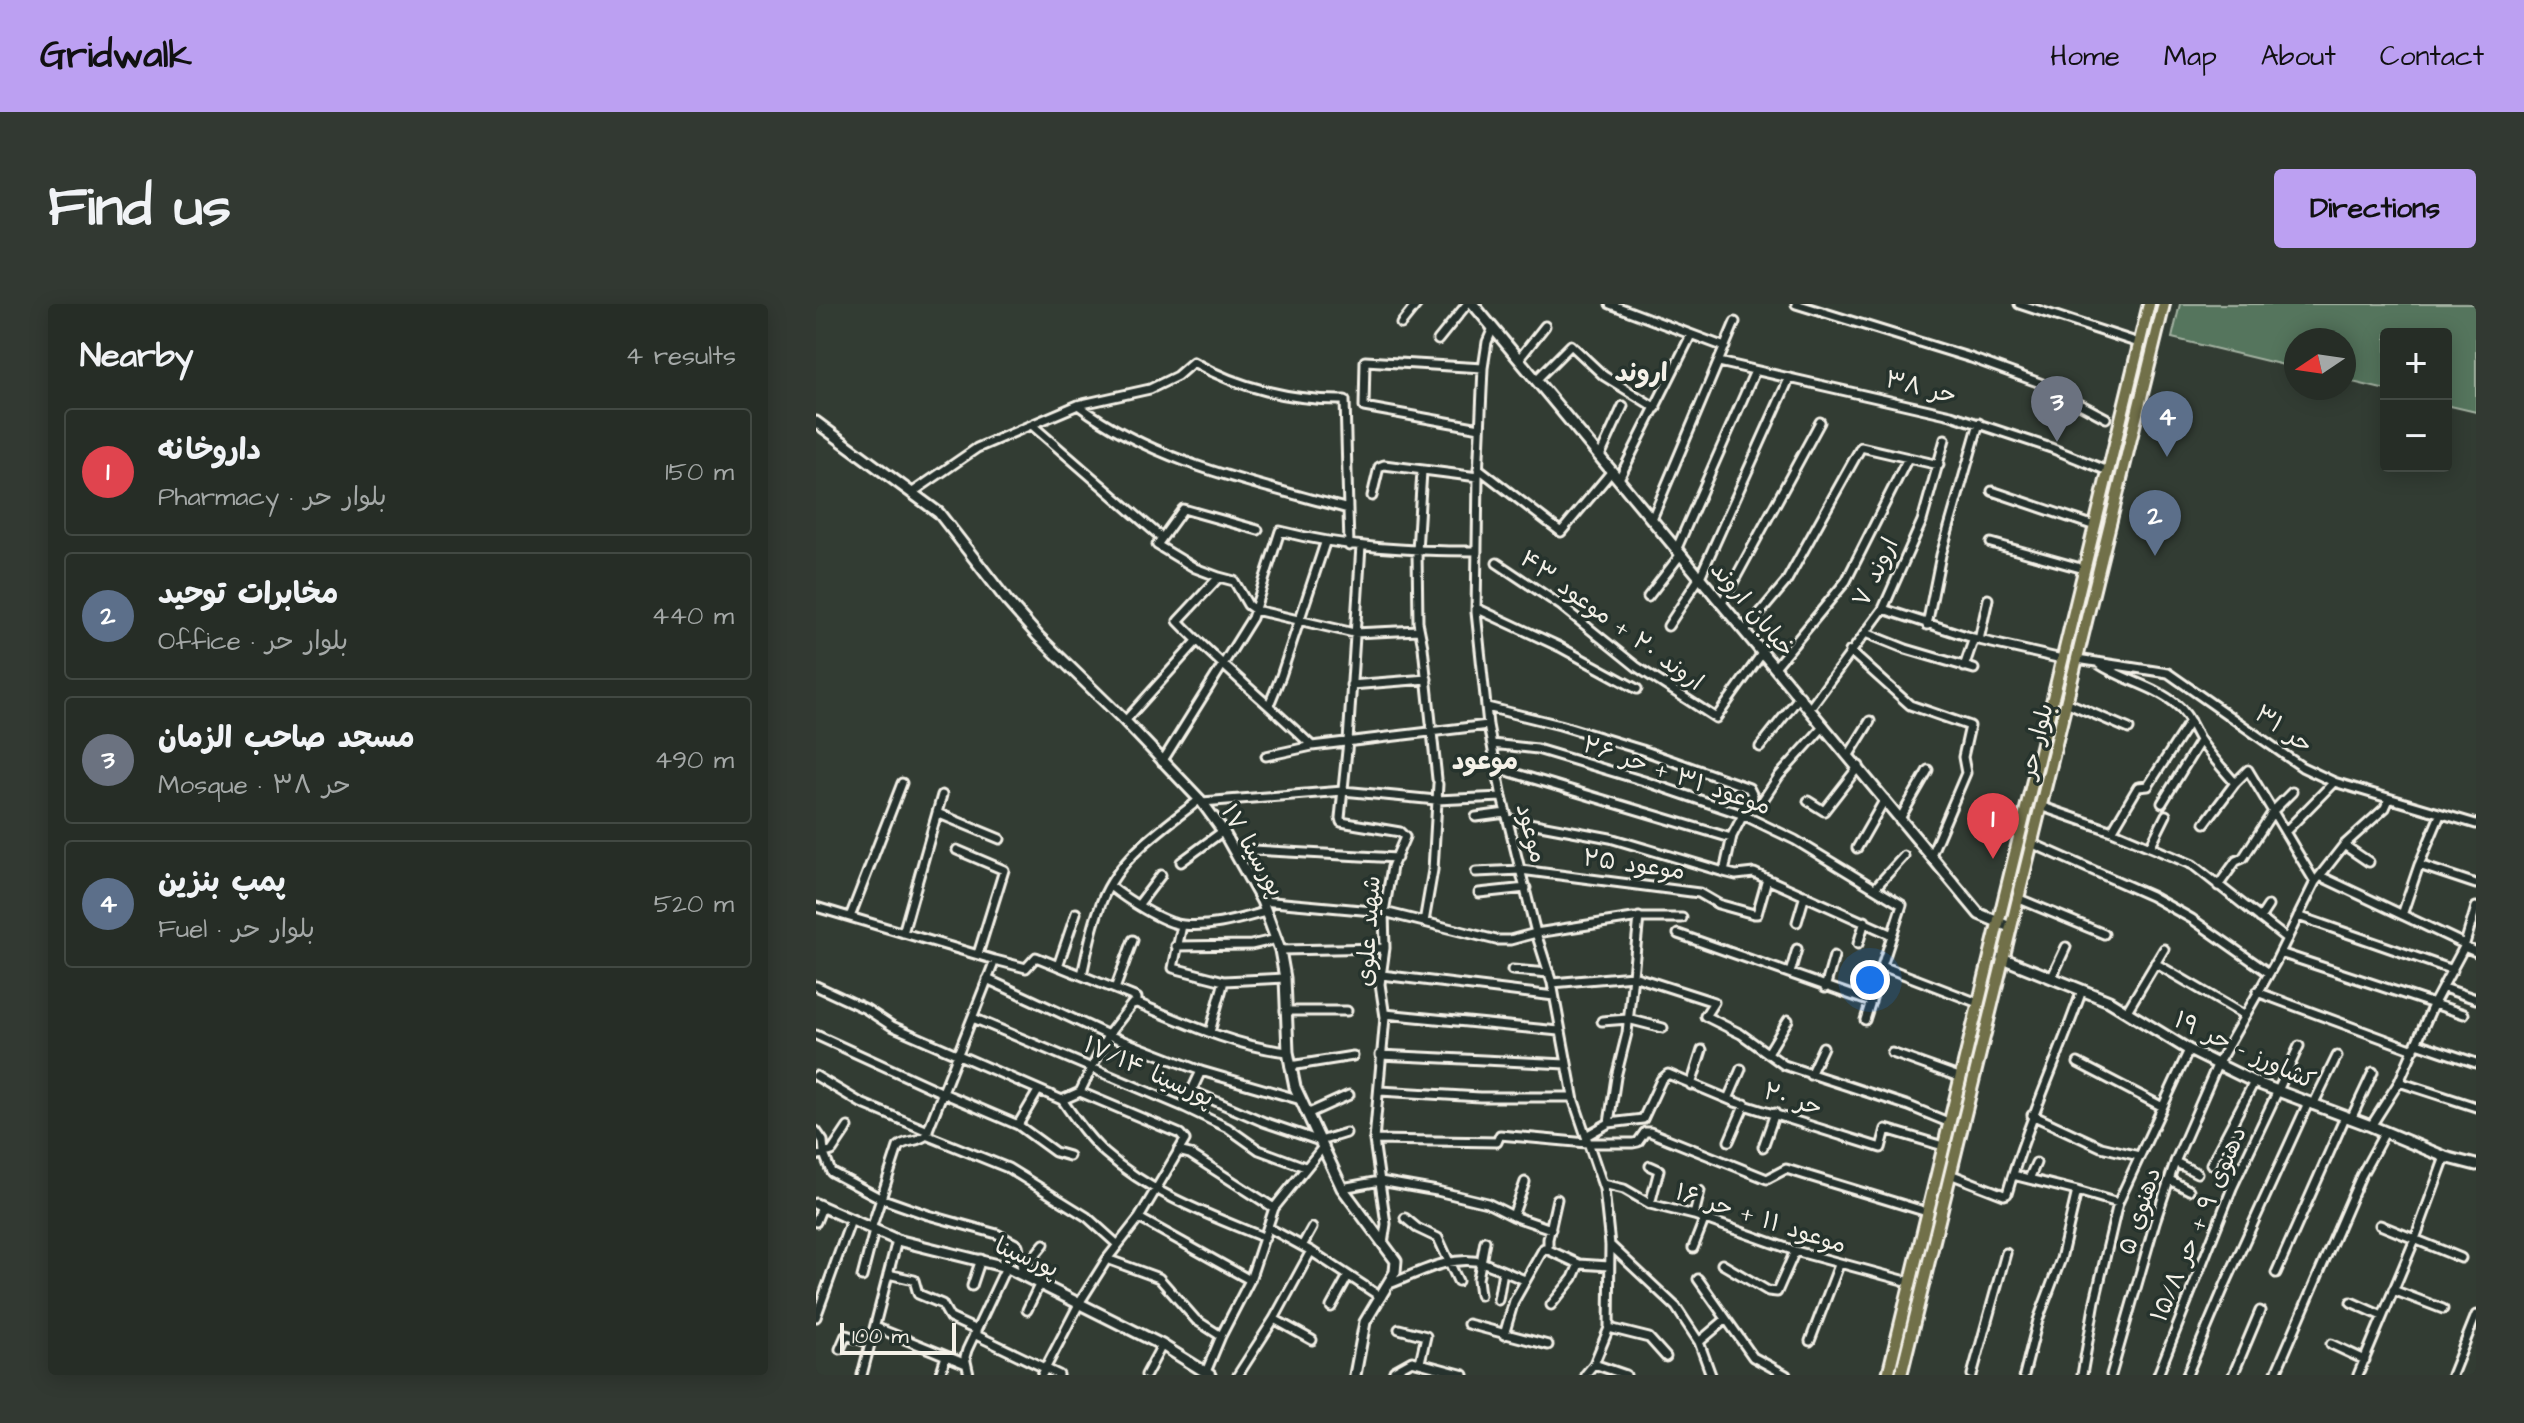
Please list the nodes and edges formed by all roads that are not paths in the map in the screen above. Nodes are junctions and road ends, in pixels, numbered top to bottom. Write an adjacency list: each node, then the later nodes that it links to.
1 (1417, 304): 10 (street)
2 (1467, 304): 14 (street)
3 (1473, 304): 12 (street, خیابان اروند)
4 (1610, 304): 13 (street)
5 (1796, 304): 26 (street)
6 (2019, 304): 15 (street)
7 (2149, 304): 15 (main road, بلوار حر)
8 (2164, 304): 77 (main road, بلوار حر)
9 (1735, 322): 16 (street)
10 (1401, 324)
11 (1545, 326): 17 (street)
12 (1493, 328): 17 (street, خیابان اروند); 19 (street, موعود)
13 (1691, 335): 16 (street); 25 (street)
14 (1438, 340)
15 (2139, 343): 37 (main road, بلوار حر)
16 (1725, 347): 18 (street)
17 (1519, 359): 22 (street, خیابان اروند)
18 (1719, 362): 20 (street, حر ۳۸); 44 (street)
19 (1483, 368): 31 (street, موعود); 31 (street)
20 (1755, 371): 21 (street, حر ۳۸); 54 (street)
21 (1789, 379): 29 (street, حر ۳۸); 58 (street)
22 (1536, 380): 25 (street); 33 (street, خیابان اروند)
23 (1078, 405): 30 (street); 43 (street); 43 (street)
24 (1623, 406): 33 (street)
25 (1656, 408): 39 (street)
26 (2106, 418)
27 (816, 422): 41 (street, پورسینا ۱۷)
28 (1820, 422): 61 (street)
29 (1979, 423): 37 (street, حر ۳۸); 66 (street)
30 (1033, 426): 41 (street); 47 (street)
31 (1480, 428): 38 (street, موعود)
32 (1945, 439): 35 (street, اروند ۷)
33 (1600, 456): 39 (street, خیابان اروند)
34 (1908, 458): 35 (street); 69 (street); 80 (street)
35 (1939, 465): 63 (street, اروند ۷)
36 (1422, 471): 38 (street); 42 (street); 52 (street)
37 (2108, 471): 45 (main road, بلوار حر)
38 (1478, 472): 39 (street); 53 (street, موعود)
39 (1616, 475): 44 (street, خیابان اروند)
40 (1992, 491): 45 (street)
41 (913, 492): 91 (street, پورسینا ۱۷)
42 (1372, 496)
43 (1348, 509): 50 (street)
44 (1652, 519): 54 (street, خیابان اروند)
45 (2095, 526): 56 (main road, بلوار حر)
46 (1258, 530): 47 (street)
47 (1162, 538): 57 (street)
48 (1325, 543): 50 (street); 64 (street); 65 (street)
49 (1991, 543): 56 (street)
50 (1349, 546): 51 (street)
51 (1361, 546): 52 (street); 70 (street, شهید علوی)
52 (1417, 551): 53 (street); 68 (street)
53 (1477, 551): 62 (street, موعود)
54 (1679, 551): 58 (street, خیابان اروند); 59 (street)
55 (1497, 563): 75 (street, اروند ۲۰ + موعود ۴۳)
56 (2084, 569): 76 (main road, بلوار حر)
57 (1219, 577): 64 (street); 73 (street)
58 (1700, 577): 61 (street, خیابان اروند); 67 (street)
59 (1648, 597)
60 (1988, 599): 72 (street)
61 (1722, 603): 69 (street, خیابان اروند)
62 (1476, 608): 85 (street); 89 (street, موعود)
63 (1883, 609): 66 (street); 71 (street, اروند ۷)
64 (1255, 610): 65 (street); 79 (street)
65 (1301, 619): 70 (street); 88 (street)
66 (1927, 625): 72 (street)
67 (1668, 626)
68 (1419, 630): 70 (street); 83 (street)
69 (1745, 631): 75 (street, خیابان اروند)
70 (1354, 633): 84 (street, شهید علوی)
71 (1866, 633): 74 (street, اروند ۷); 81 (street)
72 (1977, 639): 76 (street); 81 (street)
73 (1197, 641): 79 (street); 91 (street)
74 (1850, 651): 90 (street, اروند ۷); 145 (street)
75 (1763, 652): 80 (street, خیابان اروند)
76 (2062, 659): 182 (main road, بلوار حر)
77 (2077, 659): 78 (street, حر ۳۱); 87 (main road, بلوار حر)
78 (2097, 663): 93 (street); 109 (street, حر ۳۱)
79 (1222, 664): 88 (street); 105 (street)
80 (1775, 667): 86 (street, خیابان اروند)
81 (1964, 667): 82 (street)
82 (1974, 669)
83 (1427, 679): 84 (street); 97 (street)
84 (1351, 685): 98 (street, شهید علوی)
85 (1637, 689)
86 (1800, 696): 90 (street, خیابان اروند); 102 (street)
87 (2066, 702): 96 (street); 123 (main road, بلوار حر)
88 (1269, 705): 101 (street)
89 (1487, 707): 94 (street, موعود); 126 (street)
90 (1810, 708): 95 (street, خیابان اروند)
91 (1125, 721): 105 (street, پورسینا ۱۷)
92 (1870, 721): 103 (street)
93 (2190, 721): 99 (street); 135 (street)
94 (1488, 725): 97 (street); 100 (street, موعود)
95 (1825, 725): 103 (street, خیابان اروند); 119 (street)
96 (2129, 729)
97 (1432, 731): 98 (street); 118 (street)
98 (1348, 741): 101 (street); 112 (street, شهید علوی)
99 (2200, 741): 111 (street); 122 (street)
100 (1492, 744): 107 (street, موعود); 126 (street, موعود ۳۱ + حر ۲۶)
101 (1312, 746): 104 (street)
102 (1760, 747)
103 (1849, 755): 106 (street, خیابان اروند)
104 (1266, 756)
105 (1162, 762): 120 (street, پورسینا ۱۷)
106 (1859, 766): 116 (street, خیابان اروند); 121 (street)
107 (1497, 768): 115 (street, موعود); 137 (street)
108 (1928, 770): 131 (street)
109 (2334, 782): 117 (street, حر ۳۱); 136 (street)
110 (902, 783): 175 (street)
111 (2235, 783): 124 (street); 132 (street)
112 (1343, 791): 118 (street); 120 (street); 147 (street, شهید علوی)
113 (2292, 792): 124 (street)
114 (942, 795): 125 (street)
115 (1502, 797): 118 (street); 129 (street, موعود)
116 (1885, 799): 131 (street, خیابان اروند); 142 (street)
117 (2389, 799): 128 (street, حر ۳۱); 140 (street, دهنوی ۵)
118 (1436, 800): 180 (street)
119 (1763, 800)
120 (1200, 801): 134 (street, پورسینا ۱۷); 158 (street)
121 (1808, 801)
122 (2162, 803)
123 (2040, 806): 135 (street); 139 (main road, بلوار حر)
124 (2274, 810): 136 (street); 159 (street)
125 (937, 813): 138 (street); 185 (street)
126 (1741, 814): 137 (street); 161 (street, موعود ۳۱ + حر ۲۶)
127 (2166, 815): 141 (street)
128 (2440, 815): 133 (street, حر ۳۱); 150 (street)
129 (1507, 816): 130 (street); 151 (street, موعود); 153 (street)
130 (1476, 817)
131 (1901, 817): 145 (street, خیابان اروند)
132 (2205, 823)
133 (2476, 824)
134 (1223, 831): 143 (street, پورسینا ۱۷); 148 (street)
135 (2112, 831): 141 (street)
136 (2286, 831): 156 (street)
137 (1731, 838): 153 (street)
138 (1000, 839)
139 (2031, 843): 164 (main road, بلوار حر); 214 (street)
140 (2344, 845): 149 (street); 156 (street, دهنوی ۵)
141 (2150, 847): 159 (street)
142 (1857, 848)
143 (1234, 849): 147 (street); 165 (street, پورسینا ۱۷)
144 (957, 850): 203 (street)
145 (1931, 855): 182 (street, خیابان اروند)
146 (1904, 856): 161 (street)
147 (1397, 858): 171 (street, شهید علوی)
148 (1181, 862)
149 (2369, 862)
150 (2419, 865): 157 (street); 173 (street)
151 (1521, 870): 152 (street); 155 (street, موعود ۲۵); 160 (street, موعود)
152 (1476, 872)
153 (1724, 872): 155 (street)
154 (1161, 875): 166 (street)
155 (1767, 879): 163 (street)
156 (2317, 879): 173 (street); 174 (street, دهنوی ۵)
157 (2476, 884)
158 (1110, 886): 166 (street); 215 (street)
159 (2218, 886): 178 (street)
160 (1526, 888): 162 (street); 186 (street, موعود)
161 (1875, 888): 189 (street, موعود ۳۱ + حر ۲۶)
162 (1479, 893)
163 (1805, 895): 179 (street); 181 (street)
164 (2017, 898): 184 (main road, بلوار حر); 188 (street)
165 (1262, 901): 170 (street, پورسینا ۱۷); 171 (street)
166 (1139, 904): 183 (street)
167 (2268, 906): 178 (street)
168 (816, 907): 175 (street)
169 (2475, 911): 195 (street)
170 (1265, 912): 183 (street); 190 (street, پورسینا ۱۷)
171 (1384, 912): 180 (street); 197 (street, شهید علوی)
172 (1076, 913): 208 (street)
173 (2402, 915): 195 (street)
174 (2298, 916): 191 (street, دهنوی ۵); 211 (street)
175 (850, 917): 185 (street)
176 (1639, 917): 177 (street); 186 (street); 217 (street)
177 (1682, 918)
178 (2260, 918): 191 (street)
179 (1865, 921): 189 (street); 193 (street)
180 (1424, 922): 186 (street)
181 (1797, 922)
182 (1997, 923): 184 (street, خیابان اروند); 233 (main road, بلوار حر)
183 (1182, 925): 194 (street)
184 (2010, 927): 205 (main road, بلوار حر)
185 (903, 933): 203 (street)
186 (1536, 933): 212 (street, موعود)
187 (1678, 934): 213 (street)
188 (2104, 934)
189 (1892, 935): 209 (street, موعود ۳۱ + حر ۲۶)
190 (1277, 939): 194 (street); 200 (street, پورسینا ۱۷)
191 (2287, 939): 202 (street, دهنوی ۵)
192 (1133, 940): 226 (street)
193 (1858, 944)
194 (1176, 946): 221 (street)
195 (2464, 946): 201 (street); 211 (street)
196 (2066, 947): 218 (street)
197 (1385, 948): 200 (street); 216 (street, شهید علوی)
198 (1797, 949): 213 (street)
199 (2164, 949): 207 (street)
200 (1280, 950): 219 (street, پورسینا ۱۷)
201 (2476, 952)
202 (2280, 953): 214 (street, دهنوی ۵); 234 (street)
203 (978, 954): 206 (street)
204 (1834, 956): 224 (street)
205 (2002, 958): 218 (street, کشاورز - حر ۱۹); 325 (main road, بلوار حر)
206 (995, 960): 208 (street); 220 (street)
207 (2155, 963): 237 (street); 240 (street)
208 (1058, 966): 215 (street)
209 (1882, 966): 231 (street, موعود ۳۱ + حر ۲۶); 233 (street)
210 (1512, 970): 212 (street)
211 (2453, 970): 225 (street)
212 (1549, 973): 222 (street, موعود)
213 (1790, 973): 224 (street)
214 (2269, 973): 228 (street, دهنوی ۵)
215 (1082, 975): 226 (street)
216 (1382, 975): 229 (street); 238 (street, شهید علوی)
217 (1633, 976): 222 (street); 242 (street); 257 (street)
218 (2052, 977): 227 (street, کشاورز - حر ۱۹)
219 (1285, 978): 221 (street); 235 (street, پورسینا ۱۷)
220 (987, 979): 241 (street); 250 (street)
221 (1224, 981): 248 (street)
222 (1552, 983): 229 (street, موعود)
223 (816, 986): 260 (street)
224 (1825, 988): 231 (street)
225 (2444, 988): 230 (street); 234 (street)
226 (1115, 989): 232 (street)
227 (2082, 990): 237 (street, کشاورز - حر ۱۹); 296 (street)
228 (2257, 992): 240 (street, دهنوی ۵); 252 (street)
229 (1554, 996): 247 (street, موعود)
230 (2476, 999)
231 (1871, 1002): 244 (street, موعود ۳۱ + حر ۲۶)
232 (1137, 1003): 248 (street); 250 (street)
233 (1978, 1003): 274 (main road, بلوار حر)
234 (2433, 1005): 239 (street); 252 (street)
235 (1285, 1011): 236 (street); 256 (street, پورسینا ۱۷)
236 (1347, 1011)
237 (2127, 1011): 255 (street, کشاورز - حر ۱۹)
238 (1385, 1014): 247 (street); 259 (street, شهید علوی)
239 (2464, 1014)
240 (2244, 1015): 264 (street, دهنوی ۵)
241 (973, 1018): 260 (street); 268 (street, پورسینا ۱۷/۱۴)
242 (1628, 1019): 245 (street); 246 (street); 299 (street)
243 (1788, 1020): 257 (street)
244 (1865, 1020)
245 (1602, 1021)
246 (1663, 1028)
247 (1559, 1031): 266 (street, موعود)
248 (1210, 1032): 256 (street)
249 (816, 1035): 283 (street)
250 (1108, 1035): 268 (street); 270 (street)
251 (2299, 1046): 278 (street, دهنوی ۹ + حر ۱۵/۸)
252 (2416, 1046): 265 (street); 276 (street)
253 (1823, 1047): 272 (street)
254 (1702, 1050): 277 (street)
255 (2189, 1050): 264 (street, کشاورز - حر ۱۹); 291 (street)
256 (1288, 1052): 267 (street, پورسینا ۱۷)
257 (1768, 1053): 272 (street)
258 (1892, 1053): 274 (street)
259 (1380, 1055): 266 (street); 281 (street, شهید علوی)
260 (959, 1056): 279 (street); 283 (street)
261 (1353, 1056): 267 (street)
262 (2337, 1056): 290 (street)
263 (2078, 1063): 291 (street)
264 (2218, 1063): 275 (street, کشاورز - حر ۱۹); 318 (street, دهنوی ۵)
265 (2476, 1063)
266 (1566, 1064): 285 (street, موعود)
267 (1290, 1066): 288 (street, پورسینا ۱۷)
268 (1094, 1067): 282 (street); 292 (street, پورسینا ۱۷/۱۴)
269 (1741, 1069): 286 (street)
270 (1201, 1071): 280 (street); 288 (street)
271 (2373, 1072): 297 (street)
272 (1810, 1075): 298 (street)
273 (816, 1076): 305 (street)
274 (1959, 1077): 298 (main road, بلوار حر)
275 (2254, 1082): 278 (street, کشاورز - حر ۱۹); 320 (street)
276 (2399, 1082): 293 (street); 301 (street)
277 (1691, 1085): 286 (street, حر ۲۰); 299 (street, حر ۲۰)
278 (2277, 1089): 290 (street, کشاورز - حر ۱۹); 452 (street, دهنوی ۹ + حر ۱۵/۸)
279 (1038, 1091): 287 (street); 300 (street)
280 (1192, 1091): 292 (street); 310 (street)
281 (1380, 1091): 285 (street); 308 (street, شهید علوی)
282 (1080, 1092): 287 (street); 313 (street)
283 (943, 1093): 300 (street); 305 (street)
284 (1349, 1095): 295 (street)
285 (1573, 1097): 307 (street, موعود)
286 (1728, 1099): 289 (street, حر ۲۰)
287 (1062, 1100): 333 (street)
288 (1301, 1100): 295 (street, پورسینا ۱۷)
289 (1745, 1104): 294 (street, حر ۲۰); 309 (street)
290 (2311, 1104): 297 (street, کشاورز - حر ۱۹); 453 (street)
291 (2161, 1106): 316 (street)
292 (1184, 1107): 323 (street, پورسینا ۱۷/۱۴)
293 (2476, 1107)
294 (1775, 1113): 311 (street, حر ۲۰); 312 (street)
295 (1307, 1114): 310 (street, پورسینا ۱۷)
296 (2032, 1115): 316 (street); 326 (street)
297 (2348, 1118): 301 (street, کشاورز - حر ۱۹); 382 (street)
298 (1948, 1122): 311 (main road, بلوار حر)
299 (1609, 1123): 307 (street)
300 (1018, 1125): 315 (street)
301 (2371, 1126): 304 (street, کشاورز - حر ۱۹)
302 (848, 1127): 314 (street)
303 (816, 1131): 314 (street)
304 (2385, 1132): 317 (street, کشاورز - حر ۱۹); 455 (street)
305 (927, 1133): 337 (street); 362 (street)
306 (1346, 1133): 310 (street)
307 (1586, 1139): 308 (street); 331 (street, موعود); 343 (street)
308 (1374, 1140): 329 (street, شهید علوی)
309 (1729, 1141)
310 (1321, 1144): 323 (street); 332 (street, پورسینا ۱۷)
311 (1943, 1146): 343 (main road, بلوار حر)
312 (1763, 1147)
313 (1178, 1151): 333 (street); 342 (street)
314 (820, 1155): 337 (street)
315 (1069, 1156)
316 (2139, 1156): 339 (street)
317 (2445, 1157): 321 (street, کشاورز - حر ۱۹); 357 (street)
318 (2175, 1162): 324 (street); 328 (street, دهنوی ۵)
319 (2036, 1163): 327 (street)
320 (2211, 1164)
321 (2476, 1165)
322 (1650, 1166): 340 (street)
323 (1305, 1167): 342 (street)
324 (2197, 1173)
325 (1950, 1174): 326 (street); 447 (main road, بلوار حر)
326 (2013, 1175): 327 (street)
327 (2029, 1179): 336 (street)
328 (2170, 1180): 334 (street); 451 (street, دهنوی ۵)
329 (1380, 1181): 332 (street); 345 (street); 361 (street, شهید علوی)
330 (1525, 1182): 345 (street)
331 (1603, 1184): 340 (street, موعود ۱۱ + حر ۱۶); 363 (street, موعود)
332 (1342, 1188): 361 (street, پورسینا ۱۷)
333 (1155, 1190): 346 (street); 356 (street)
334 (2189, 1190)
335 (1700, 1191): 344 (street)
336 (2077, 1191): 339 (street); 449 (street)
337 (880, 1198): 355 (street); 381 (street)
338 (1557, 1199): 354 (street)
339 (2118, 1203): 450 (street)
340 (1650, 1204): 344 (street, موعود ۱۱ + حر ۱۶)
341 (819, 1205): 348 (street, پورسینا); 350 (street)
342 (1274, 1208): 352 (street)
343 (1927, 1212): 390 (main road, بلوار حر)
344 (1694, 1215): 349 (street, موعود ۱۱ + حر ۱۶)
345 (1513, 1216): 354 (street)
346 (1139, 1218): 362 (street); 387 (street)
347 (1405, 1218): 373 (street)
348 (851, 1220): 355 (street, پورسینا); 407 (street)
349 (1704, 1220): 365 (street); 368 (street, موعود ۱۱ + حر ۱۶)
350 (816, 1222)
351 (2380, 1225): 357 (street)
352 (1269, 1228): 356 (street); 364 (street)
353 (1312, 1228): 364 (street)
354 (1551, 1229): 366 (street)
355 (872, 1230): 358 (street, پورسینا); 385 (street)
356 (1265, 1238): 387 (street)
357 (2415, 1239): 370 (street); 394 (street)
358 (897, 1240): 371 (street, پورسینا); 383 (street)
359 (1485, 1241): 374 (street)
360 (1044, 1244): 381 (street)
361 (1383, 1244): 392 (street, پورسینا ۱۷)
362 (1118, 1245): 372 (street)
363 (1610, 1245): 378 (street, موعود); 419 (street)
364 (1302, 1246): 367 (street)
365 (1693, 1248)
366 (1546, 1249): 375 (street); 388 (street)
367 (1311, 1251): 384 (street); 408 (street)
368 (1795, 1251): 376 (street); 377 (street, موعود ۱۱ + حر ۱۶)
369 (2006, 1253): 448 (street)
370 (2461, 1258)
371 (981, 1259): 379 (street, پورسینا); 393 (street)
372 (1107, 1259): 398 (street); 416 (street)
373 (1448, 1262): 374 (street); 389 (street); 392 (street)
374 (1482, 1262): 380 (street); 395 (street)
375 (1579, 1264): 378 (street); 400 (street)
376 (1722, 1264)
377 (1839, 1265): 390 (street, موعود ۱۱ + حر ۱۶); 418 (street)
378 (1609, 1266): 412 (street, موعود)
379 (1006, 1267): 381 (street, پورسینا); 414 (street)
380 (1503, 1271): 388 (street); 397 (street)
381 (1023, 1272): 391 (street, پورسینا)
382 (2276, 1273)
383 (888, 1274): 411 (street); 414 (street)
384 (1348, 1276): 396 (street); 401 (street)
385 (862, 1277)
386 (1698, 1279): 409 (street)
387 (1250, 1280): 416 (street)
388 (1525, 1280): 415 (street)
389 (1458, 1281)
390 (1910, 1282): 446 (main road, بلوار حر)
391 (1040, 1283): 398 (street, پورسینا); 403 (street)
392 (1387, 1285): 396 (street, پورسینا ۱۷)
393 (972, 1286)
394 (2393, 1290): 402 (street); 406 (street)
395 (1480, 1295)
396 (1381, 1297): 434 (street, پورسینا ۱۷)
397 (1498, 1300)
398 (1080, 1302): 422 (street, پورسینا); 431 (street)
399 (2351, 1302): 406 (street)
400 (1551, 1305)
401 (1331, 1307)
402 (2443, 1309)
403 (1027, 1310)
404 (2260, 1311): 454 (street)
405 (2476, 1315): 457 (street)
406 (2382, 1316): 427 (street)
407 (816, 1317)
408 (1274, 1319): 417 (street); 439 (street)
409 (1725, 1320): 419 (street); 445 (street)
410 (1468, 1324): 415 (street)
411 (875, 1327): 420 (street); 425 (street)
412 (1609, 1328): 426 (street); 430 (street)
413 (1399, 1329): 428 (street)
414 (975, 1332): 429 (street); 431 (street)
415 (1504, 1335): 423 (street)
416 (1221, 1336): 433 (street)
417 (1312, 1340)
418 (1810, 1341)
419 (1699, 1342): 444 (street)
420 (870, 1343): 424 (street); 435 (street)
421 (2331, 1344): 427 (street)
422 (1162, 1345): 433 (street, پورسینا); 438 (street)
423 (1548, 1345)
424 (840, 1349)
425 (946, 1356): 429 (street); 436 (street)
426 (1666, 1357)
427 (2365, 1360): 456 (street)
428 (1420, 1362): 440 (street); 441 (street)
429 (966, 1364): 432 (street)
430 (1594, 1364): 442 (street); 443 (street)
431 (1043, 1372): 437 (street)
432 (972, 1374)
433 (1208, 1374)
434 (1359, 1374)
435 (862, 1375)
436 (940, 1375)
437 (1059, 1375)
438 (1146, 1375)
439 (1238, 1375)
440 (1393, 1375)
441 (1464, 1375)
442 (1585, 1375)
443 (1626, 1375)
444 (1711, 1375)
445 (1786, 1375)
446 (1888, 1375)
447 (1901, 1375)
448 (1972, 1375)
449 (2024, 1375)
450 (2082, 1375)
451 (2111, 1375)
452 (2158, 1375)
453 (2187, 1375)
454 (2233, 1375)
455 (2275, 1375)
456 (2358, 1375)
457 (2452, 1375)

